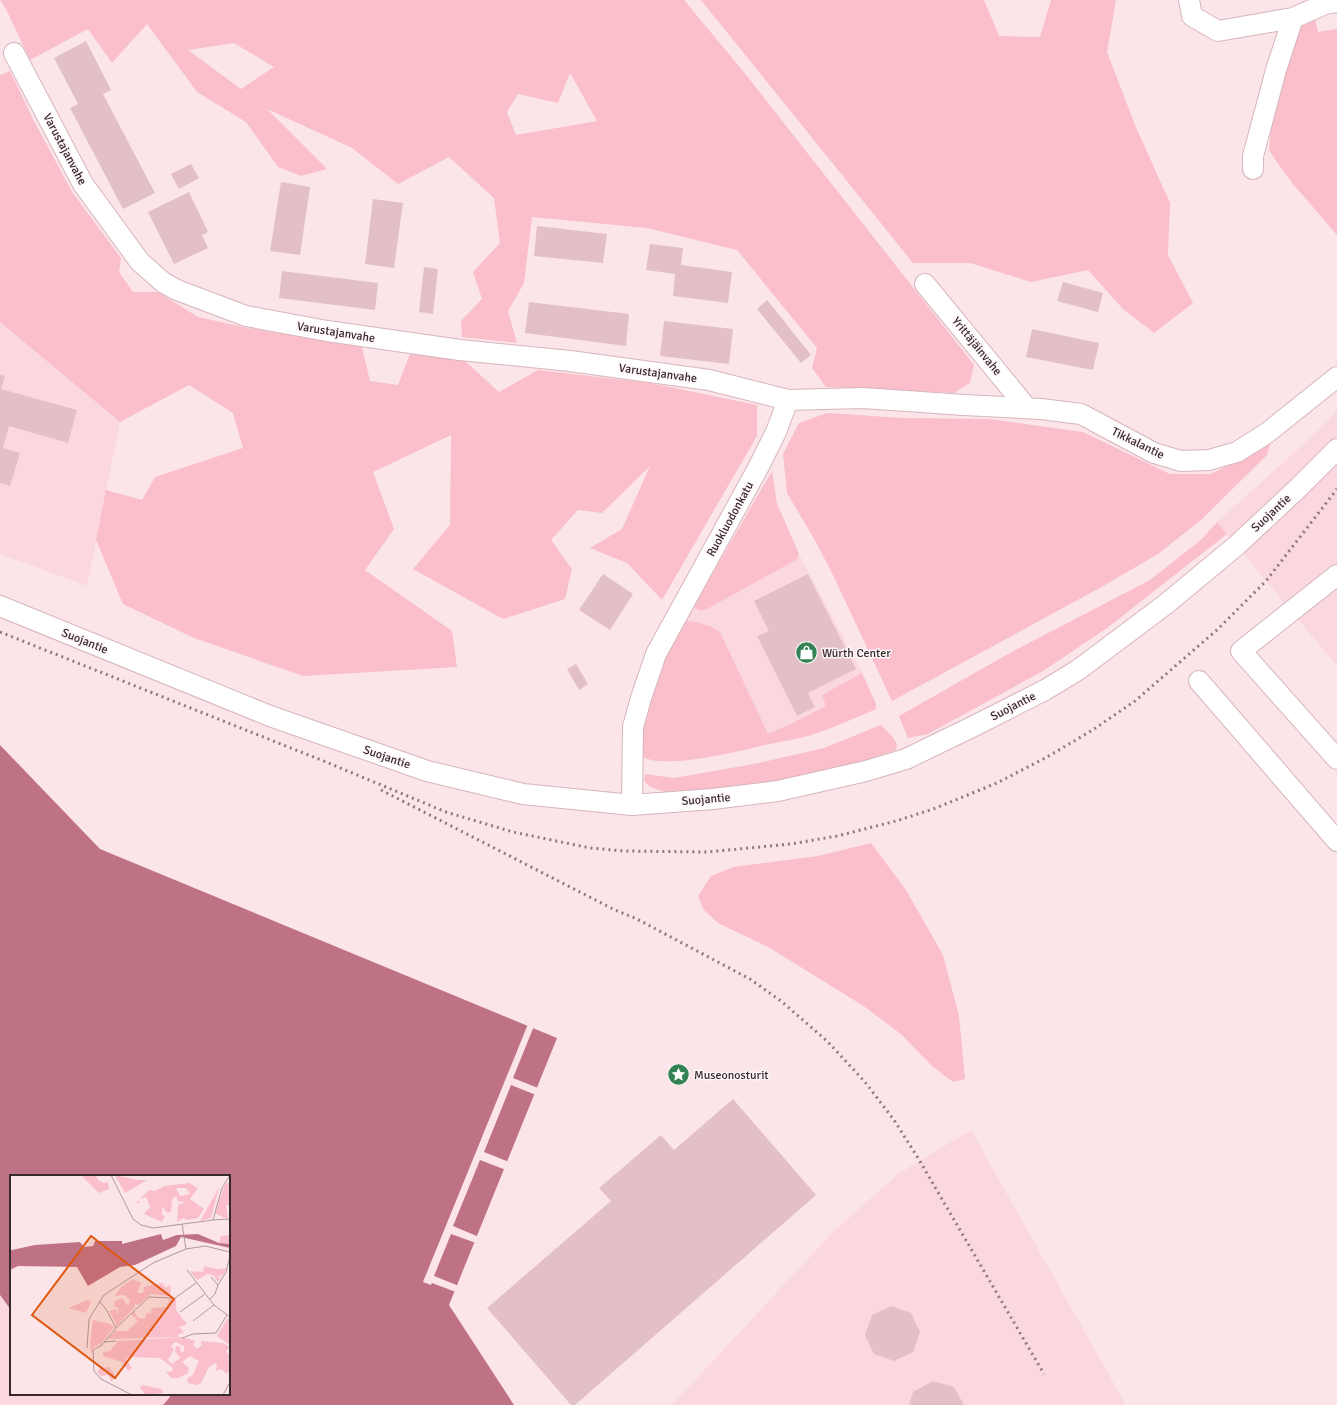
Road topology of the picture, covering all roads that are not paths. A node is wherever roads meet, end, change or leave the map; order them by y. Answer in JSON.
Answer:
{"nodes":[{"id":1,"x":1189,"y":0,"type":"edge"},
{"id":2,"x":1337,"y":2,"type":"edge"},
{"id":3,"x":1293,"y":18,"type":"junction"},
{"id":4,"x":14,"y":52,"type":"dead end"},
{"id":5,"x":1253,"y":169,"type":"dead end"},
{"id":6,"x":925,"y":284,"type":"dead end"},
{"id":7,"x":1337,"y":377,"type":"edge"},
{"id":8,"x":788,"y":400,"type":"junction"},
{"id":9,"x":1027,"y":408,"type":"junction"},
{"id":10,"x":1337,"y":449,"type":"edge"},
{"id":11,"x":1337,"y":576,"type":"edge"},
{"id":12,"x":0,"y":606,"type":"edge"},
{"id":13,"x":1199,"y":681,"type":"dead end"},
{"id":14,"x":1337,"y":759,"type":"edge"},
{"id":15,"x":632,"y":805,"type":"junction"},
{"id":16,"x":1337,"y":841,"type":"edge"}],
"edges":[{"from":1,"to":3,"type":"street"},
{"from":2,"to":3,"type":"street"},
{"from":3,"to":5,"type":"street"},
{"from":4,"to":8,"type":"street","name":"Varustajanvahe"},
{"from":6,"to":9,"type":"street","name":"Yrittäjäinvahe"},
{"from":7,"to":9,"type":"street","name":"Tikkalantie"},
{"from":8,"to":9,"type":"street","name":"Tikkalantie"},
{"from":8,"to":15,"type":"street","name":"Ruokluodonkatu"},
{"from":10,"to":15,"type":"street","name":"Suojantie"},
{"from":11,"to":14,"type":"street"},
{"from":12,"to":15,"type":"street","name":"Suojantie"},
{"from":13,"to":16,"type":"street"}]}
